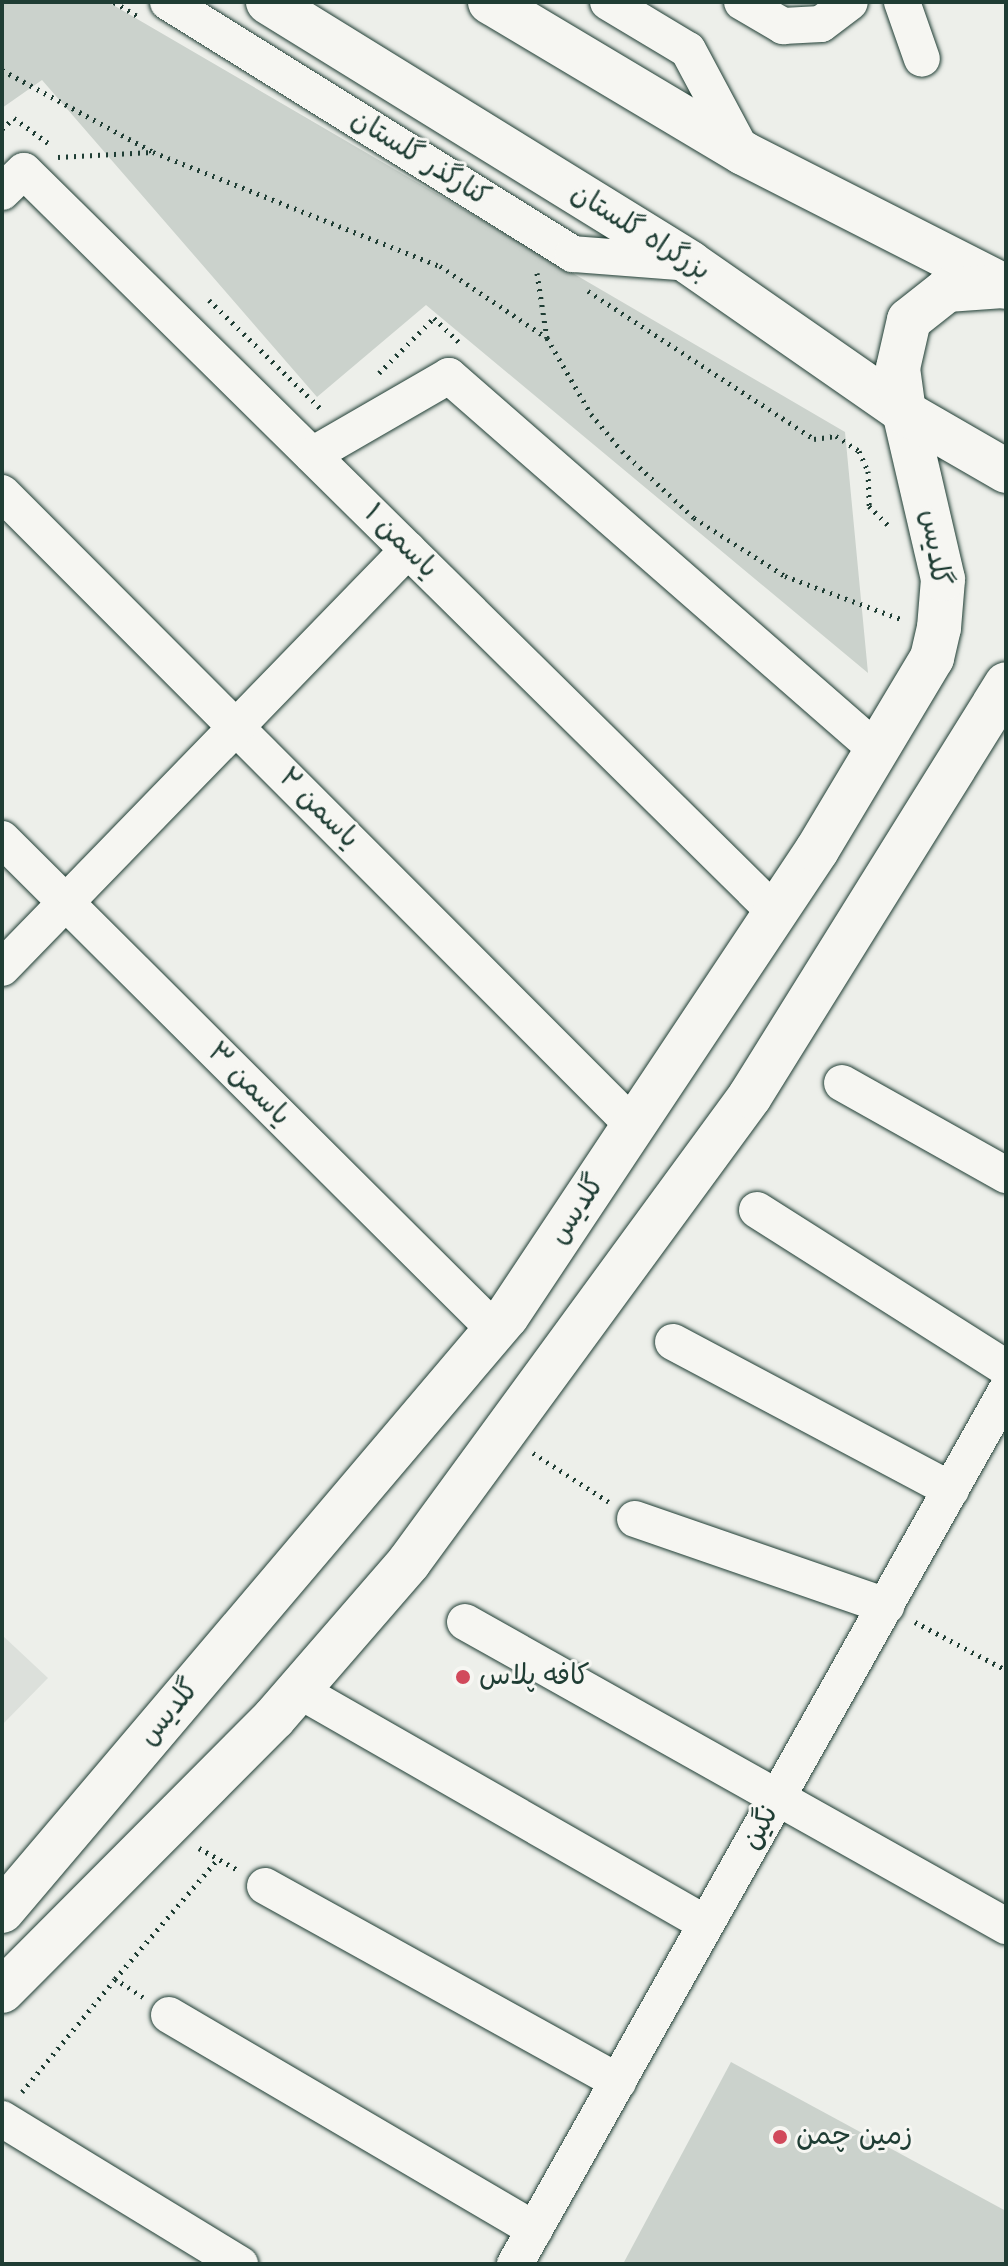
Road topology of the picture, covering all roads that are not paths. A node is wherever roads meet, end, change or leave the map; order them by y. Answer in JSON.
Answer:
{"nodes":[{"id":1,"x":168,"y":2,"type":"edge"},
{"id":2,"x":268,"y":2,"type":"edge"},
{"id":3,"x":490,"y":2,"type":"edge"},
{"id":4,"x":608,"y":2,"type":"edge"},
{"id":5,"x":742,"y":2,"type":"edge"},
{"id":6,"x":850,"y":2,"type":"edge"},
{"id":7,"x":902,"y":2,"type":"edge"},
{"id":8,"x":922,"y":59,"type":"dead end"},
{"id":9,"x":743,"y":153,"type":"junction"},
{"id":10,"x":13,"y":182,"type":"edge"},
{"id":11,"x":690,"y":263,"type":"junction"},
{"id":12,"x":1005,"y":286,"type":"edge"},
{"id":13,"x":904,"y":412,"type":"junction"},
{"id":14,"x":312,"y":455,"type":"junction"},
{"id":15,"x":1006,"y":471,"type":"edge"},
{"id":16,"x":2,"y":493,"type":"edge"},
{"id":17,"x":408,"y":550,"type":"junction"},
{"id":18,"x":1006,"y":684,"type":"edge"},
{"id":19,"x":236,"y":727,"type":"junction"},
{"id":20,"x":877,"y":750,"type":"junction"},
{"id":21,"x":2,"y":839,"type":"edge"},
{"id":22,"x":65,"y":902,"type":"junction"},
{"id":23,"x":776,"y":913,"type":"junction"},
{"id":24,"x":2,"y":968,"type":"edge"},
{"id":25,"x":842,"y":1083,"type":"dead end"},
{"id":26,"x":634,"y":1126,"type":"junction"},
{"id":27,"x":1006,"y":1175,"type":"edge"},
{"id":28,"x":757,"y":1210,"type":"dead end"},
{"id":29,"x":495,"y":1330,"type":"junction"},
{"id":30,"x":673,"y":1342,"type":"dead end"},
{"id":31,"x":1006,"y":1368,"type":"edge"},
{"id":32,"x":1006,"y":1391,"type":"edge"},
{"id":33,"x":951,"y":1490,"type":"junction"},
{"id":34,"x":635,"y":1519,"type":"road end"},
{"id":35,"x":886,"y":1606,"type":"junction"},
{"id":36,"x":465,"y":1622,"type":"dead end"},
{"id":37,"x":298,"y":1690,"type":"junction"},
{"id":38,"x":776,"y":1800,"type":"junction"},
{"id":39,"x":265,"y":1886,"type":"road end"},
{"id":40,"x":2,"y":1911,"type":"edge"},
{"id":41,"x":706,"y":1924,"type":"junction"},
{"id":42,"x":1006,"y":1926,"type":"edge"},
{"id":43,"x":2,"y":1991,"type":"edge"},
{"id":44,"x":169,"y":2015,"type":"road end"},
{"id":45,"x":618,"y":2082,"type":"junction"},
{"id":46,"x":7,"y":2112,"type":"edge"},
{"id":47,"x":535,"y":2230,"type":"junction"},
{"id":48,"x":240,"y":2264,"type":"edge"},
{"id":49,"x":515,"y":2264,"type":"edge"}],
"edges":[{"from":1,"to":11,"type":"street","name":"کنارگذر گلستان"},
{"from":2,"to":11,"type":"main road","name":"بزرگراه گلستان"},
{"from":3,"to":9,"type":"main road"},
{"from":4,"to":9,"type":"street"},
{"from":5,"to":6,"type":"street"},
{"from":7,"to":8,"type":"street"},
{"from":9,"to":12,"type":"main road"},
{"from":10,"to":14,"type":"street","name":"یاسمن ۱"},
{"from":11,"to":13,"type":"main road","name":"بزرگراه گلستان"},
{"from":12,"to":13,"type":"main road","name":"گلدیس"},
{"from":13,"to":15,"type":"main road","name":"بزرگراه گلستان"},
{"from":13,"to":20,"type":"main road","name":"گلدیس"},
{"from":14,"to":17,"type":"street","name":"یاسمن ۱"},
{"from":14,"to":20,"type":"street"},
{"from":16,"to":19,"type":"street","name":"یاسمن ۲"},
{"from":17,"to":19,"type":"street"},
{"from":17,"to":23,"type":"street","name":"یاسمن ۱"},
{"from":18,"to":37,"type":"main road"},
{"from":19,"to":22,"type":"street"},
{"from":19,"to":26,"type":"street","name":"یاسمن ۲"},
{"from":20,"to":23,"type":"main road","name":"گلدیس"},
{"from":21,"to":22,"type":"street","name":"یاسمن ۳"},
{"from":22,"to":24,"type":"street"},
{"from":22,"to":29,"type":"street","name":"یاسمن ۳"},
{"from":23,"to":26,"type":"main road","name":"گلدیس"},
{"from":25,"to":27,"type":"street"},
{"from":26,"to":29,"type":"main road","name":"گلدیس"},
{"from":28,"to":31,"type":"street"},
{"from":29,"to":40,"type":"main road","name":"گلدیس"},
{"from":30,"to":33,"type":"street"},
{"from":32,"to":33,"type":"street","name":"نگین"},
{"from":33,"to":35,"type":"street","name":"نگین"},
{"from":34,"to":35,"type":"street"},
{"from":35,"to":38,"type":"street","name":"نگین"},
{"from":36,"to":38,"type":"street"},
{"from":37,"to":41,"type":"street"},
{"from":37,"to":43,"type":"main road"},
{"from":38,"to":41,"type":"street","name":"نگین"},
{"from":38,"to":42,"type":"street"},
{"from":39,"to":45,"type":"street"},
{"from":41,"to":45,"type":"street","name":"نگین"},
{"from":44,"to":47,"type":"street"},
{"from":45,"to":47,"type":"street","name":"نگین"},
{"from":46,"to":48,"type":"street"},
{"from":47,"to":49,"type":"street","name":"نگین"}]}
